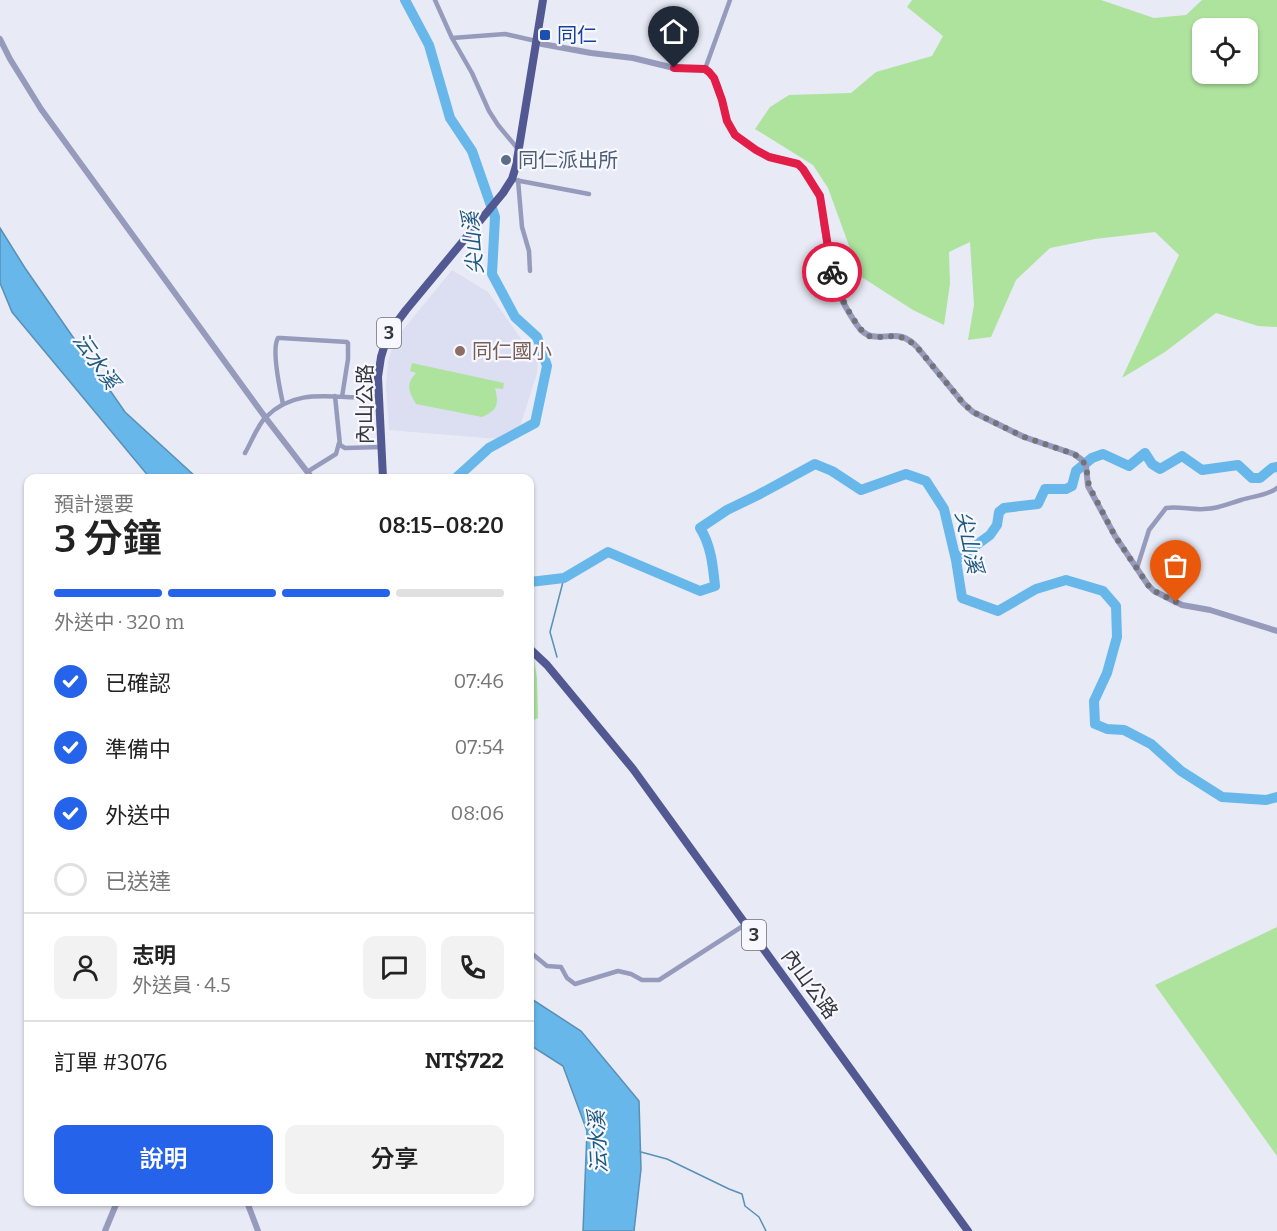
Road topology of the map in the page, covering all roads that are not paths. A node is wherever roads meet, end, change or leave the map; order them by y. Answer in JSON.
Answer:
{"nodes":[{"id":1,"x":435,"y":0,"type":"edge"},
{"id":2,"x":543,"y":0,"type":"edge"},
{"id":3,"x":730,"y":0,"type":"edge"},
{"id":4,"x":452,"y":38,"type":"junction"},
{"id":5,"x":0,"y":39,"type":"edge"},
{"id":6,"x":536,"y":41,"type":"junction"},
{"id":7,"x":705,"y":69,"type":"junction"},
{"id":8,"x":518,"y":149,"type":"junction"},
{"id":9,"x":515,"y":180,"type":"junction"},
{"id":10,"x":589,"y":194,"type":"dead end"},
{"id":11,"x":530,"y":271,"type":"dead end"},
{"id":12,"x":335,"y":396,"type":"junction"},
{"id":13,"x":379,"y":396,"type":"junction"},
{"id":14,"x":342,"y":397,"type":"junction"},
{"id":15,"x":283,"y":404,"type":"junction"},
{"id":16,"x":265,"y":417,"type":"junction"},
{"id":17,"x":339,"y":443,"type":"junction"},
{"id":18,"x":382,"y":447,"type":"junction"},
{"id":19,"x":245,"y":453,"type":"dead end"},
{"id":20,"x":307,"y":472,"type":"joint"},
{"id":21,"x":383,"y":474,"type":"edge"},
{"id":22,"x":1277,"y":488,"type":"edge"},
{"id":23,"x":1137,"y":568,"type":"junction"},
{"id":24,"x":1277,"y":631,"type":"edge"},
{"id":25,"x":534,"y":653,"type":"edge"},
{"id":26,"x":746,"y":924,"type":"junction"},
{"id":27,"x":534,"y":956,"type":"edge"},
{"id":28,"x":115,"y":1206,"type":"edge"},
{"id":29,"x":249,"y":1206,"type":"edge"},
{"id":30,"x":105,"y":1231,"type":"edge"},
{"id":31,"x":258,"y":1231,"type":"edge"},
{"id":32,"x":968,"y":1231,"type":"edge"}],
"edges":[{"from":1,"to":4,"type":"street"},
{"from":2,"to":6,"type":"main road","number":"3"},
{"from":3,"to":7,"type":"street"},
{"from":4,"to":6,"type":"street"},
{"from":4,"to":8,"type":"street"},
{"from":5,"to":16,"type":"street"},
{"from":6,"to":7,"type":"street"},
{"from":6,"to":8,"type":"main road","number":"3"},
{"from":7,"to":23,"type":"street"},
{"from":8,"to":9,"type":"main road","number":"3"},
{"from":9,"to":10,"type":"street"},
{"from":9,"to":11,"type":"street"},
{"from":9,"to":13,"type":"main road","name":"內山公路","number":"3"},
{"from":12,"to":14,"type":"street"},
{"from":12,"to":15,"type":"street"},
{"from":12,"to":17,"type":"street"},
{"from":13,"to":14,"type":"street"},
{"from":13,"to":18,"type":"main road","name":"內山公路","number":"3"},
{"from":14,"to":15,"type":"street"},
{"from":15,"to":16,"type":"street"},
{"from":16,"to":19,"type":"street"},
{"from":16,"to":20,"type":"street"},
{"from":17,"to":18,"type":"street"},
{"from":17,"to":20,"type":"street"},
{"from":18,"to":21,"type":"main road","name":"內山公路","number":"3"},
{"from":22,"to":23,"type":"street"},
{"from":23,"to":24,"type":"street"},
{"from":25,"to":26,"type":"main road","name":"內山公路","number":"3"},
{"from":26,"to":27,"type":"street"},
{"from":26,"to":32,"type":"main road","name":"內山公路","number":"3"},
{"from":28,"to":30,"type":"street"},
{"from":29,"to":31,"type":"street"}]}
